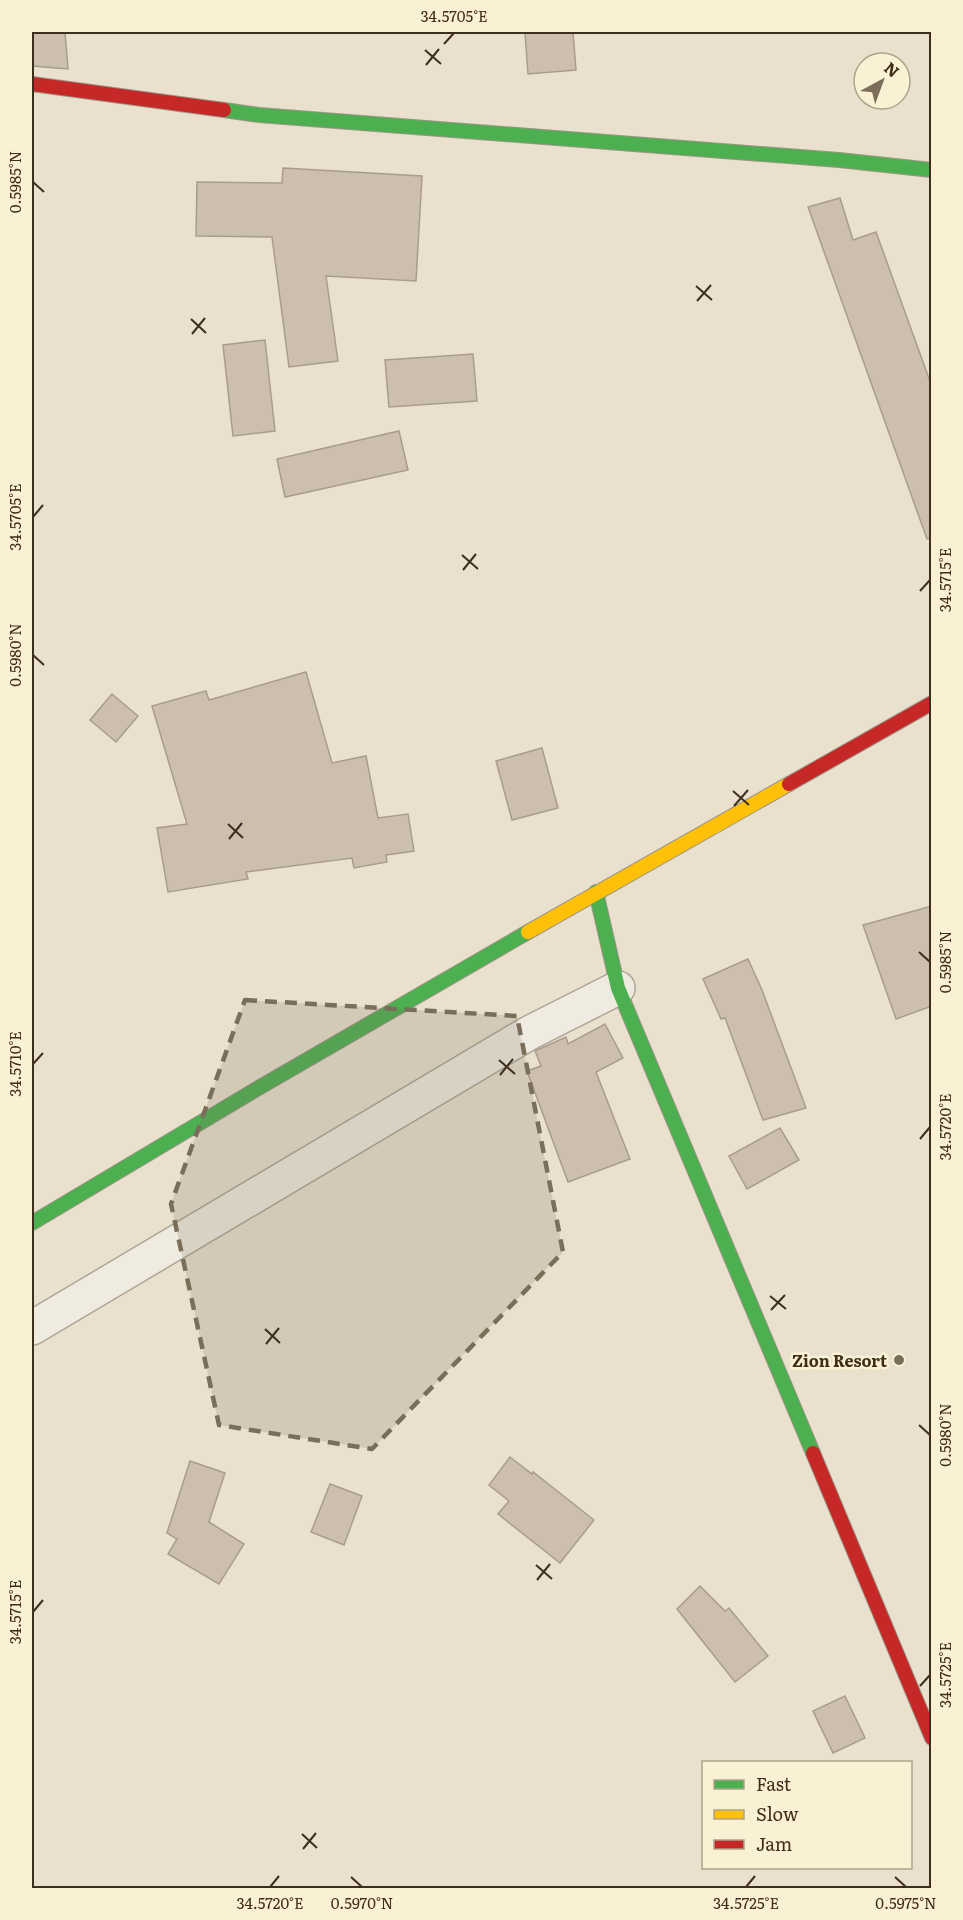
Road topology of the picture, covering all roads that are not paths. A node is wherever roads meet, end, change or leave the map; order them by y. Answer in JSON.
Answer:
{"nodes":[{"id":1,"x":32,"y":84,"type":"edge"},
{"id":2,"x":932,"y":170,"type":"edge"},
{"id":3,"x":932,"y":703,"type":"edge"},
{"id":4,"x":596,"y":892,"type":"junction"},
{"id":5,"x":618,"y":988,"type":"junction"},
{"id":6,"x":32,"y":1223,"type":"edge"},
{"id":7,"x":32,"y":1328,"type":"edge"},
{"id":8,"x":932,"y":1738,"type":"edge"}],
"edges":[{"from":1,"to":2,"type":"street"},
{"from":3,"to":4,"type":"street"},
{"from":4,"to":5,"type":"street"},
{"from":4,"to":6,"type":"street"},
{"from":5,"to":7,"type":"street"},
{"from":5,"to":8,"type":"street"}]}
